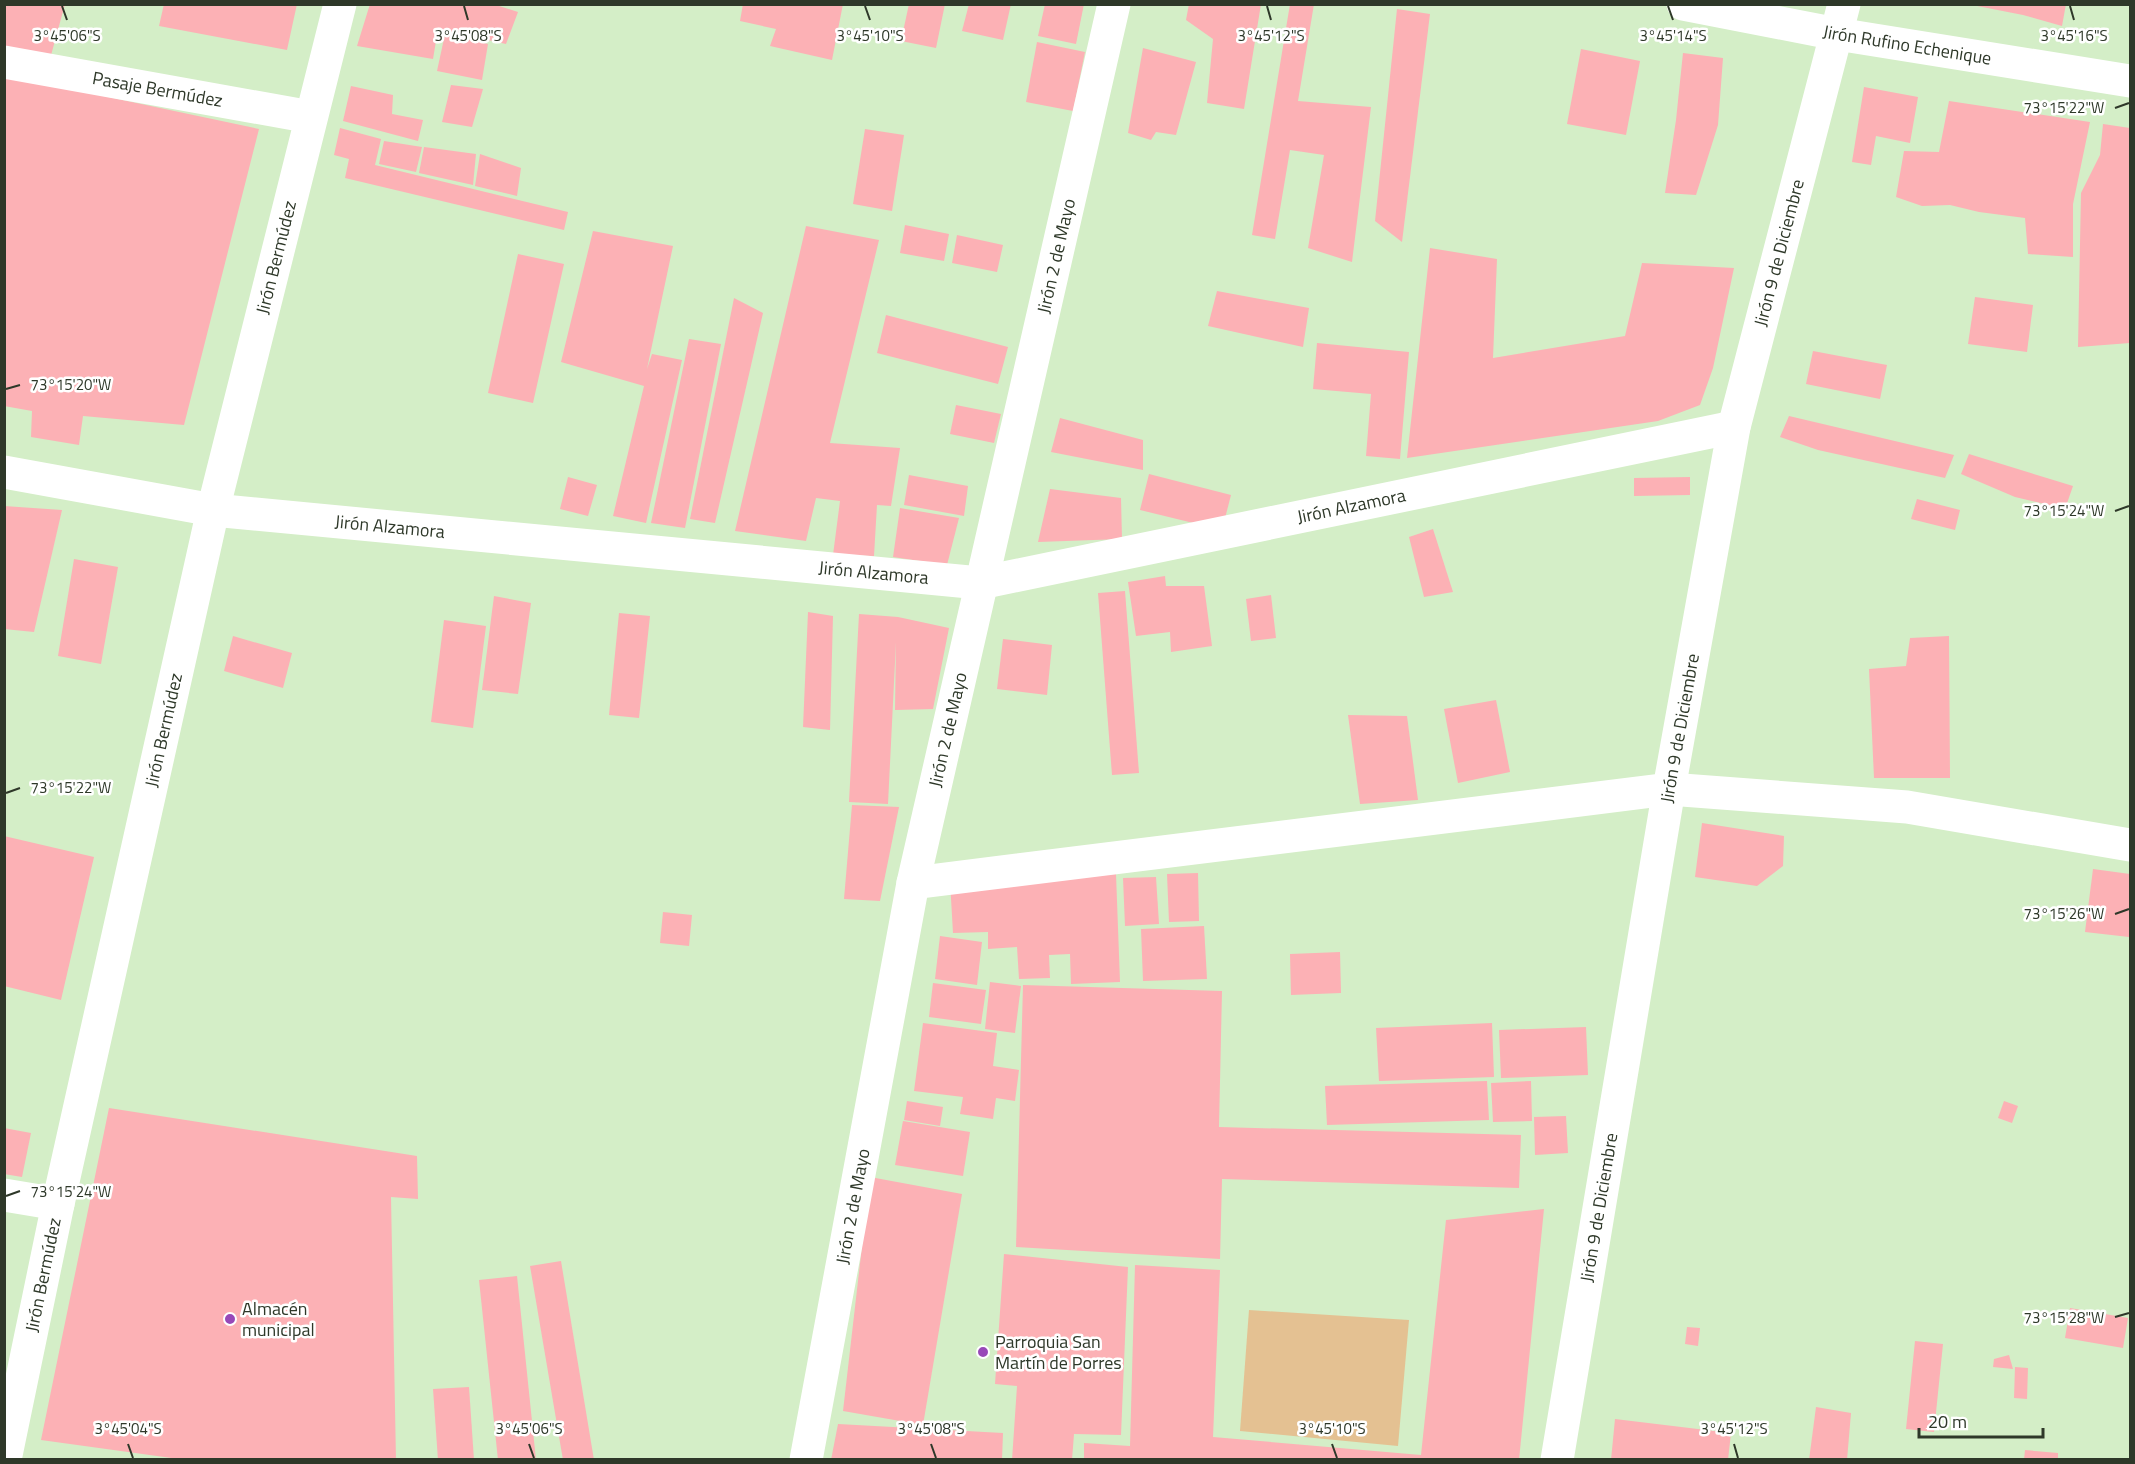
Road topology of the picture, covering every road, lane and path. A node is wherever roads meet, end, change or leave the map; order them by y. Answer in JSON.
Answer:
{"nodes":[{"id":1,"x":340,"y":4,"type":"edge"},
{"id":2,"x":1114,"y":4,"type":"edge"},
{"id":3,"x":1683,"y":4,"type":"edge"},
{"id":4,"x":1841,"y":19,"type":"edge"},
{"id":5,"x":4,"y":62,"type":"edge"},
{"id":6,"x":2130,"y":81,"type":"edge"},
{"id":7,"x":311,"y":117,"type":"junction"},
{"id":8,"x":1734,"y":427,"type":"junction"},
{"id":9,"x":4,"y":472,"type":"edge"},
{"id":10,"x":213,"y":510,"type":"junction"},
{"id":11,"x":980,"y":583,"type":"junction"},
{"id":12,"x":1669,"y":789,"type":"junction"},
{"id":13,"x":2130,"y":845,"type":"edge"},
{"id":14,"x":912,"y":883,"type":"junction"},
{"id":15,"x":4,"y":1195,"type":"edge"},
{"id":16,"x":58,"y":1204,"type":"junction"},
{"id":17,"x":5,"y":1460,"type":"edge"},
{"id":18,"x":806,"y":1460,"type":"edge"},
{"id":19,"x":1557,"y":1460,"type":"edge"}],
"edges":[{"from":1,"to":7,"type":"street","name":"Jirón Bermúdez"},
{"from":2,"to":11,"type":"street","name":"Jirón 2 de Mayo"},
{"from":3,"to":4,"type":"street","name":"Jirón Rufino Echenique"},
{"from":4,"to":6,"type":"street","name":"Jirón Rufino Echenique"},
{"from":4,"to":8,"type":"street","name":"Jirón 9 de Diciembre"},
{"from":5,"to":7,"type":"street","name":"Pasaje Bermúdez"},
{"from":7,"to":10,"type":"street","name":"Jirón Bermúdez"},
{"from":8,"to":11,"type":"street","name":"Jirón Alzamora"},
{"from":8,"to":12,"type":"street","name":"Jirón 9 de Diciembre"},
{"from":9,"to":10,"type":"street","name":"Jirón Alzamora"},
{"from":10,"to":11,"type":"street","name":"Jirón Alzamora"},
{"from":10,"to":16,"type":"street","name":"Jirón Bermúdez"},
{"from":11,"to":14,"type":"street","name":"Jirón 2 de Mayo"},
{"from":12,"to":13,"type":"street"},
{"from":12,"to":14,"type":"street"},
{"from":12,"to":19,"type":"street","name":"Jirón 9 de Diciembre"},
{"from":14,"to":18,"type":"street","name":"Jirón 2 de Mayo"},
{"from":15,"to":16,"type":"street"},
{"from":16,"to":17,"type":"street","name":"Jirón Bermúdez"}]}
